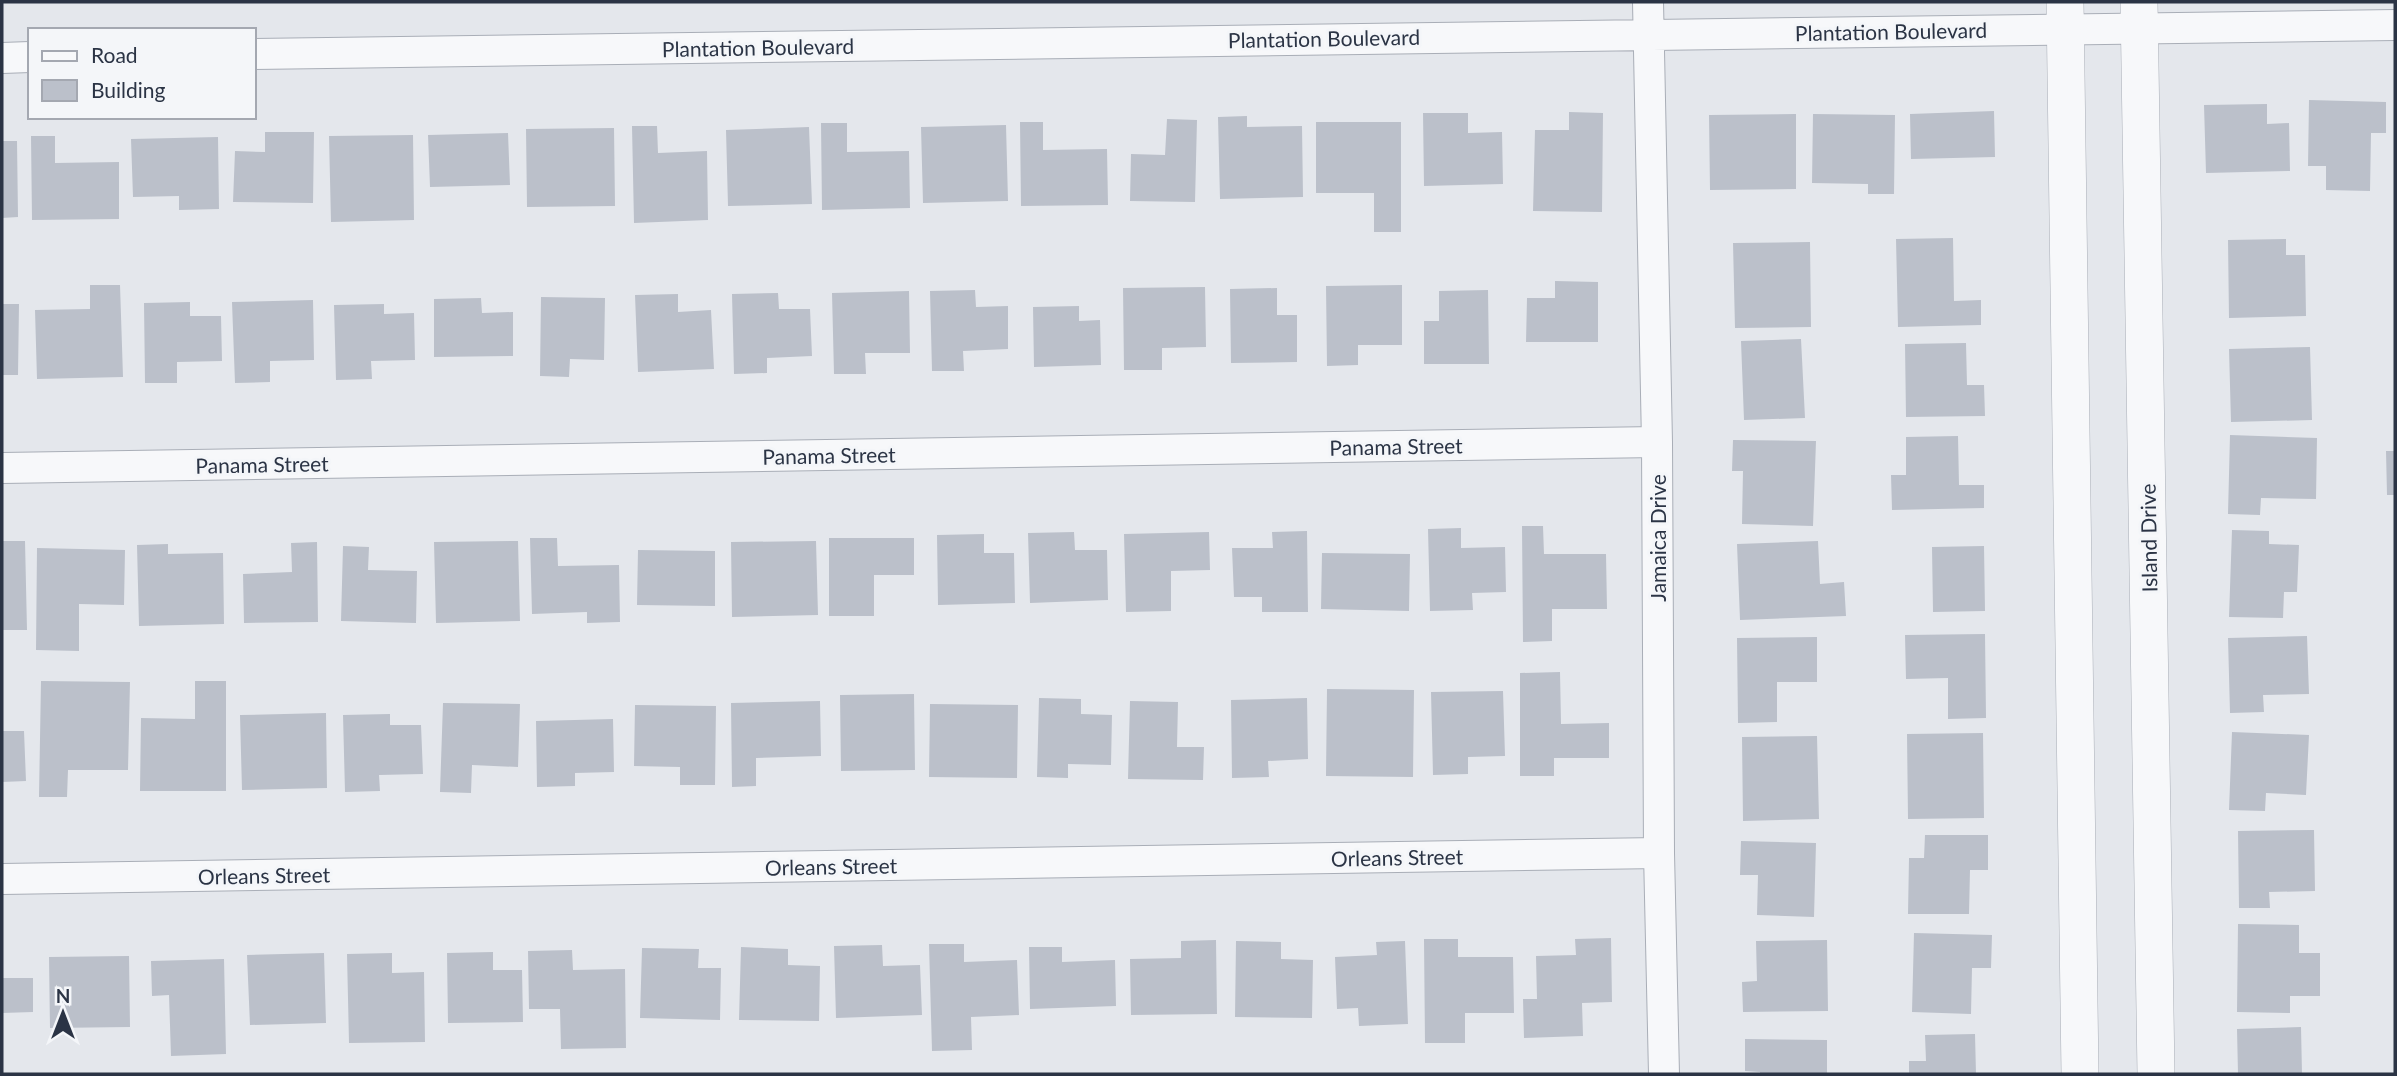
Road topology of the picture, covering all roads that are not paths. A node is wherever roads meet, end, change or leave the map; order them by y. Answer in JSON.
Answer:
{"nodes":[{"id":1,"x":1648,"y":2,"type":"edge"},
{"id":2,"x":2065,"y":15,"type":"edge"},
{"id":3,"x":2140,"y":15,"type":"edge"},
{"id":4,"x":2395,"y":25,"type":"edge"},
{"id":5,"x":1649,"y":34,"type":"junction"},
{"id":6,"x":256,"y":54,"type":"edge"},
{"id":7,"x":28,"y":57,"type":"edge"},
{"id":8,"x":2,"y":58,"type":"edge"},
{"id":9,"x":1657,"y":442,"type":"junction"},
{"id":10,"x":2,"y":468,"type":"edge"},
{"id":11,"x":1659,"y":853,"type":"junction"},
{"id":12,"x":2,"y":879,"type":"edge"},
{"id":13,"x":1664,"y":1074,"type":"edge"},
{"id":14,"x":2080,"y":1074,"type":"edge"},
{"id":15,"x":2156,"y":1074,"type":"edge"}],
"edges":[{"from":1,"to":5,"type":"street","name":"Jamaica Drive"},
{"from":2,"to":3,"type":"street","name":"Plantation Boulevard"},
{"from":2,"to":5,"type":"street","name":"Plantation Boulevard"},
{"from":2,"to":14,"type":"street"},
{"from":3,"to":4,"type":"street","name":"Plantation Boulevard"},
{"from":3,"to":15,"type":"street","name":"Island Drive"},
{"from":5,"to":6,"type":"street","name":"Plantation Boulevard"},
{"from":5,"to":9,"type":"street","name":"Jamaica Drive"},
{"from":7,"to":8,"type":"street"},
{"from":9,"to":10,"type":"street","name":"Panama Street"},
{"from":9,"to":11,"type":"street","name":"Jamaica Drive"},
{"from":11,"to":12,"type":"street","name":"Orleans Street"},
{"from":11,"to":13,"type":"street","name":"Jamaica Drive"}]}
